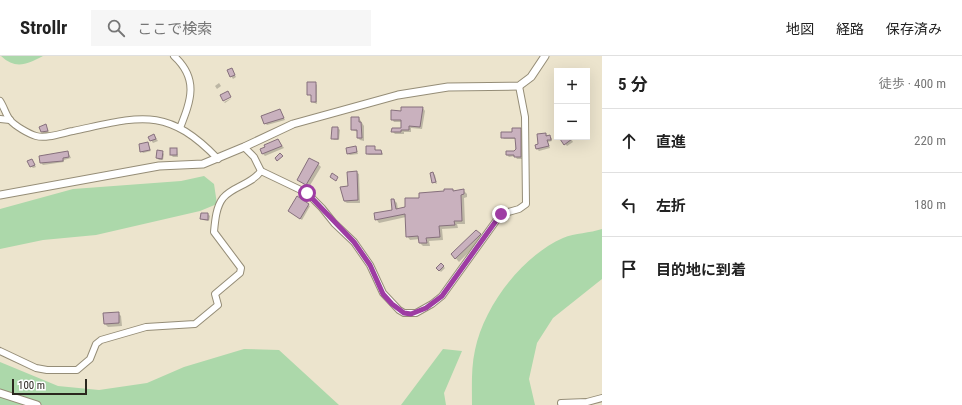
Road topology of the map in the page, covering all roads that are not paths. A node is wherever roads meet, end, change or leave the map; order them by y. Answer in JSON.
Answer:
{"nodes":[{"id":1,"x":174,"y":56,"type":"edge"},
{"id":2,"x":545,"y":56,"type":"edge"},
{"id":3,"x":519,"y":86,"type":"junction"},
{"id":4,"x":0,"y":101,"type":"edge"},
{"id":5,"x":0,"y":119,"type":"edge"},
{"id":6,"x":10,"y":120,"type":"junction"},
{"id":7,"x":180,"y":128,"type":"junction"},
{"id":8,"x":244,"y":147,"type":"junction"},
{"id":9,"x":218,"y":159,"type":"junction"},
{"id":10,"x":261,"y":171,"type":"junction"},
{"id":11,"x":0,"y":195,"type":"edge"},
{"id":12,"x":0,"y":351,"type":"edge"},
{"id":13,"x":0,"y":393,"type":"edge"},
{"id":14,"x":602,"y":398,"type":"edge"},
{"id":15,"x":561,"y":403,"type":"dead end"},
{"id":16,"x":37,"y":405,"type":"edge"}],
"edges":[{"from":1,"to":7,"type":"street"},
{"from":2,"to":3,"type":"street"},
{"from":3,"to":8,"type":"street"},
{"from":3,"to":10,"type":"street"},
{"from":4,"to":6,"type":"street"},
{"from":5,"to":6,"type":"street"},
{"from":6,"to":7,"type":"street"},
{"from":7,"to":9,"type":"street"},
{"from":8,"to":9,"type":"street"},
{"from":8,"to":10,"type":"street"},
{"from":9,"to":11,"type":"street"},
{"from":10,"to":12,"type":"street"},
{"from":13,"to":16,"type":"street"},
{"from":14,"to":15,"type":"street"}]}
